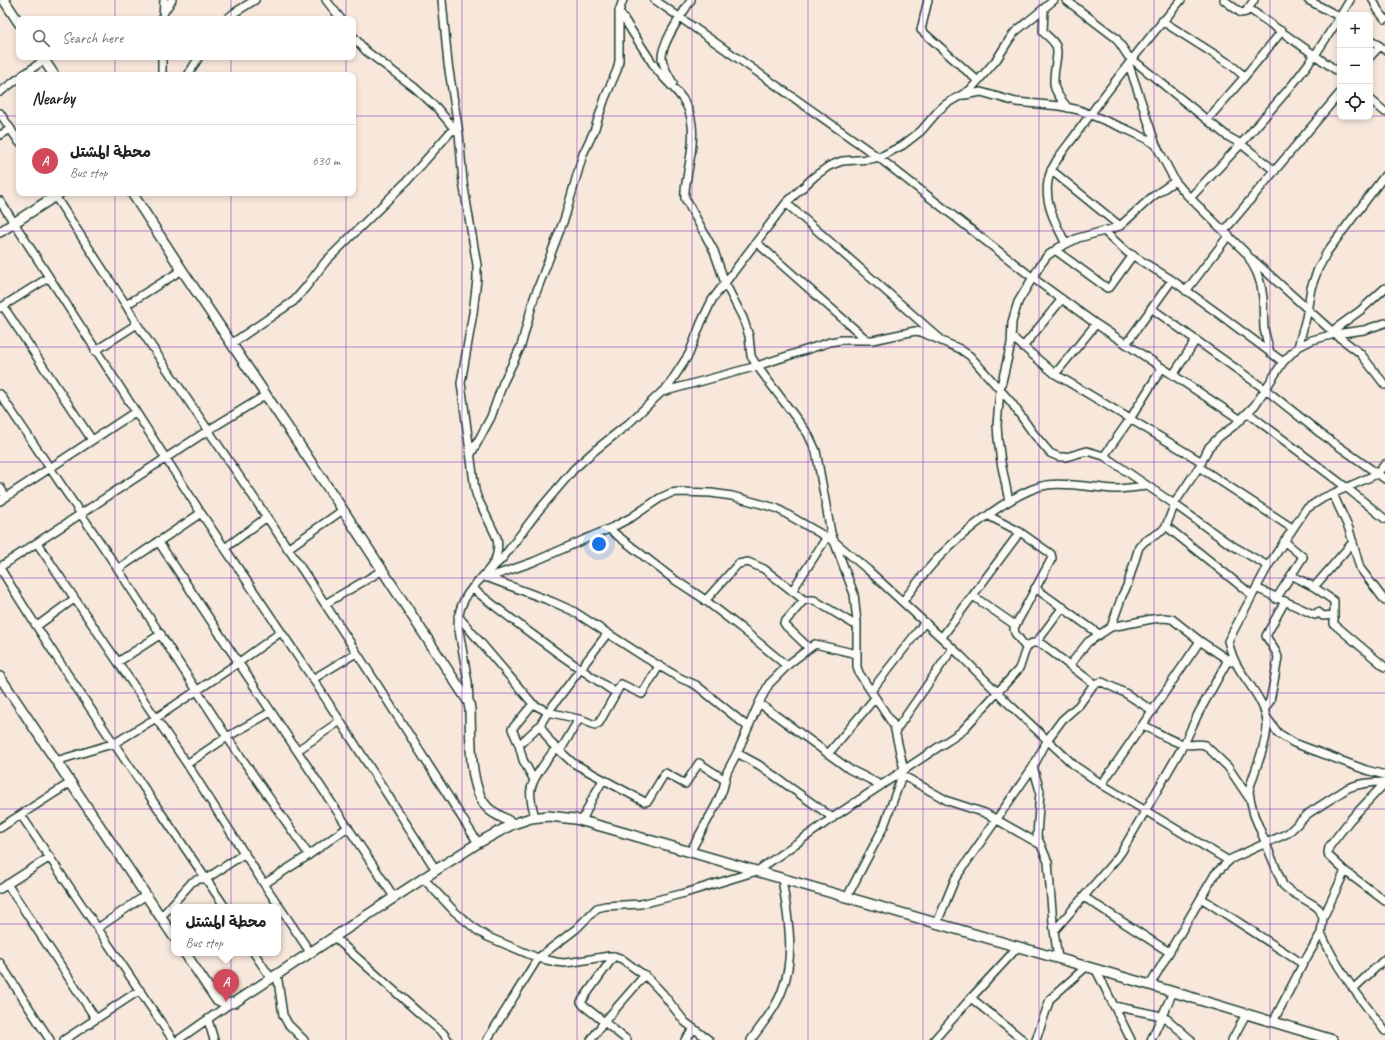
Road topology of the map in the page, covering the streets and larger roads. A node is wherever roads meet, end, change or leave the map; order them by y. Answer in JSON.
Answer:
{"nodes":[{"id":1,"x":4,"y":0,"type":"edge"},
{"id":2,"x":164,"y":0,"type":"edge"},
{"id":3,"x":172,"y":0,"type":"edge"},
{"id":4,"x":255,"y":0,"type":"edge"},
{"id":5,"x":326,"y":0,"type":"edge"},
{"id":6,"x":442,"y":0,"type":"edge"},
{"id":7,"x":623,"y":0,"type":"edge"},
{"id":8,"x":655,"y":0,"type":"edge"},
{"id":9,"x":691,"y":0,"type":"edge"},
{"id":10,"x":928,"y":0,"type":"edge"},
{"id":11,"x":1054,"y":0,"type":"edge"},
{"id":12,"x":1066,"y":0,"type":"edge"},
{"id":13,"x":1181,"y":0,"type":"edge"},
{"id":14,"x":1224,"y":0,"type":"edge"},
{"id":15,"x":1254,"y":0,"type":"edge"},
{"id":16,"x":1308,"y":0,"type":"edge"},
{"id":17,"x":1350,"y":0,"type":"edge"},
{"id":18,"x":1373,"y":0,"type":"edge"},
{"id":19,"x":1248,"y":8,"type":"junction"},
{"id":20,"x":1044,"y":9,"type":"junction"},
{"id":21,"x":619,"y":11,"type":"junction"},
{"id":22,"x":1342,"y":12,"type":"edge"},
{"id":23,"x":1337,"y":14,"type":"edge"},
{"id":24,"x":163,"y":16,"type":"edge"},
{"id":25,"x":230,"y":16,"type":"edge"},
{"id":26,"x":339,"y":16,"type":"edge"},
{"id":27,"x":680,"y":17,"type":"junction"},
{"id":28,"x":16,"y":18,"type":"edge"},
{"id":29,"x":1385,"y":19,"type":"edge"},
{"id":30,"x":1162,"y":21,"type":"junction"},
{"id":31,"x":1337,"y":21,"type":"edge"},
{"id":32,"x":1282,"y":31,"type":"junction"},
{"id":33,"x":356,"y":39,"type":"edge"},
{"id":34,"x":1373,"y":40,"type":"edge"},
{"id":35,"x":1382,"y":48,"type":"edge"},
{"id":36,"x":1315,"y":55,"type":"junction"},
{"id":37,"x":1373,"y":55,"type":"edge"},
{"id":38,"x":42,"y":60,"type":"edge"},
{"id":39,"x":44,"y":60,"type":"edge"},
{"id":40,"x":162,"y":60,"type":"edge"},
{"id":41,"x":197,"y":60,"type":"edge"},
{"id":42,"x":1131,"y":62,"type":"junction"},
{"id":43,"x":1337,"y":71,"type":"edge"},
{"id":44,"x":27,"y":72,"type":"edge"},
{"id":45,"x":52,"y":72,"type":"edge"},
{"id":46,"x":162,"y":72,"type":"edge"},
{"id":47,"x":190,"y":72,"type":"edge"},
{"id":48,"x":1244,"y":76,"type":"junction"},
{"id":49,"x":16,"y":80,"type":"edge"},
{"id":50,"x":978,"y":82,"type":"junction"},
{"id":51,"x":675,"y":89,"type":"junction"},
{"id":52,"x":0,"y":92,"type":"edge"},
{"id":53,"x":961,"y":96,"type":"junction"},
{"id":54,"x":1337,"y":97,"type":"edge"},
{"id":55,"x":1373,"y":102,"type":"edge"},
{"id":56,"x":1068,"y":108,"type":"junction"},
{"id":57,"x":1385,"y":112,"type":"edge"},
{"id":58,"x":0,"y":113,"type":"edge"},
{"id":59,"x":1091,"y":114,"type":"junction"},
{"id":60,"x":1207,"y":120,"type":"junction"},
{"id":61,"x":10,"y":129,"type":"junction"},
{"id":62,"x":456,"y":131,"type":"junction"},
{"id":63,"x":0,"y":135,"type":"edge"},
{"id":64,"x":16,"y":138,"type":"edge"},
{"id":65,"x":1241,"y":144,"type":"junction"},
{"id":66,"x":1156,"y":145,"type":"junction"},
{"id":67,"x":878,"y":157,"type":"junction"},
{"id":68,"x":1051,"y":170,"type":"junction"},
{"id":69,"x":1275,"y":171,"type":"junction"},
{"id":70,"x":1385,"y":175,"type":"edge"},
{"id":71,"x":1175,"y":181,"type":"junction"},
{"id":72,"x":53,"y":196,"type":"edge"},
{"id":73,"x":57,"y":196,"type":"edge"},
{"id":74,"x":134,"y":196,"type":"edge"},
{"id":75,"x":1190,"y":198,"type":"junction"},
{"id":76,"x":0,"y":201,"type":"edge"},
{"id":77,"x":786,"y":204,"type":"junction"},
{"id":78,"x":14,"y":223,"type":"junction"},
{"id":79,"x":1120,"y":226,"type":"junction"},
{"id":80,"x":0,"y":232,"type":"edge"},
{"id":81,"x":1104,"y":232,"type":"junction"},
{"id":82,"x":1227,"y":233,"type":"junction"},
{"id":83,"x":756,"y":242,"type":"junction"},
{"id":84,"x":1066,"y":244,"type":"junction"},
{"id":85,"x":1055,"y":250,"type":"junction"},
{"id":86,"x":1247,"y":254,"type":"junction"},
{"id":87,"x":1132,"y":255,"type":"junction"},
{"id":88,"x":182,"y":270,"type":"junction"},
{"id":89,"x":48,"y":278,"type":"junction"},
{"id":90,"x":1033,"y":278,"type":"junction"},
{"id":91,"x":1172,"y":280,"type":"junction"},
{"id":92,"x":725,"y":283,"type":"junction"},
{"id":93,"x":1385,"y":288,"type":"edge"},
{"id":94,"x":1186,"y":291,"type":"junction"},
{"id":95,"x":1062,"y":299,"type":"junction"},
{"id":96,"x":126,"y":305,"type":"junction"},
{"id":97,"x":1,"y":307,"type":"edge"},
{"id":98,"x":1151,"y":308,"type":"junction"},
{"id":99,"x":1308,"y":309,"type":"junction"},
{"id":100,"x":1385,"y":323,"type":"edge"},
{"id":101,"x":137,"y":324,"type":"junction"},
{"id":102,"x":1096,"y":324,"type":"junction"},
{"id":103,"x":1334,"y":332,"type":"junction"},
{"id":104,"x":1012,"y":337,"type":"junction"},
{"id":105,"x":867,"y":340,"type":"junction"},
{"id":106,"x":941,"y":340,"type":"junction"},
{"id":107,"x":1196,"y":340,"type":"junction"},
{"id":108,"x":231,"y":344,"type":"junction"},
{"id":109,"x":1126,"y":344,"type":"junction"},
{"id":110,"x":1023,"y":347,"type":"junction"},
{"id":111,"x":1298,"y":347,"type":"junction"},
{"id":112,"x":95,"y":351,"type":"junction"},
{"id":113,"x":1270,"y":352,"type":"junction"},
{"id":114,"x":1283,"y":362,"type":"junction"},
{"id":115,"x":757,"y":366,"type":"junction"},
{"id":116,"x":1162,"y":368,"type":"junction"},
{"id":117,"x":1055,"y":374,"type":"junction"},
{"id":118,"x":1173,"y":375,"type":"junction"},
{"id":119,"x":1385,"y":385,"type":"edge"},
{"id":120,"x":1000,"y":390,"type":"junction"},
{"id":121,"x":1266,"y":390,"type":"junction"},
{"id":122,"x":662,"y":392,"type":"junction"},
{"id":123,"x":0,"y":394,"type":"edge"},
{"id":124,"x":266,"y":395,"type":"junction"},
{"id":125,"x":135,"y":412,"type":"junction"},
{"id":126,"x":1248,"y":413,"type":"junction"},
{"id":127,"x":1130,"y":419,"type":"junction"},
{"id":128,"x":1241,"y":420,"type":"junction"},
{"id":129,"x":207,"y":430,"type":"junction"},
{"id":130,"x":92,"y":440,"type":"junction"},
{"id":131,"x":471,"y":454,"type":"junction"},
{"id":132,"x":1104,"y":456,"type":"junction"},
{"id":133,"x":166,"y":457,"type":"junction"},
{"id":134,"x":1385,"y":464,"type":"edge"},
{"id":135,"x":1200,"y":465,"type":"junction"},
{"id":136,"x":50,"y":468,"type":"junction"},
{"id":137,"x":1377,"y":474,"type":"junction"},
{"id":138,"x":1385,"y":479,"type":"edge"},
{"id":139,"x":1147,"y":486,"type":"junction"},
{"id":140,"x":0,"y":487,"type":"edge"},
{"id":141,"x":1347,"y":488,"type":"junction"},
{"id":142,"x":1333,"y":494,"type":"junction"},
{"id":143,"x":3,"y":499,"type":"edge"},
{"id":144,"x":1009,"y":502,"type":"junction"},
{"id":145,"x":1174,"y":504,"type":"junction"},
{"id":146,"x":343,"y":510,"type":"junction"},
{"id":147,"x":201,"y":513,"type":"junction"},
{"id":148,"x":80,"y":514,"type":"junction"},
{"id":149,"x":988,"y":516,"type":"junction"},
{"id":150,"x":267,"y":517,"type":"junction"},
{"id":151,"x":1385,"y":519,"type":"edge"},
{"id":152,"x":1166,"y":526,"type":"junction"},
{"id":153,"x":609,"y":528,"type":"junction"},
{"id":154,"x":1292,"y":528,"type":"junction"},
{"id":155,"x":1020,"y":532,"type":"junction"},
{"id":156,"x":827,"y":537,"type":"junction"},
{"id":157,"x":158,"y":541,"type":"junction"},
{"id":158,"x":1284,"y":541,"type":"junction"},
{"id":159,"x":835,"y":542,"type":"junction"},
{"id":160,"x":1353,"y":542,"type":"junction"},
{"id":161,"x":37,"y":543,"type":"junction"},
{"id":162,"x":225,"y":548,"type":"junction"},
{"id":163,"x":287,"y":549,"type":"junction"},
{"id":164,"x":1268,"y":566,"type":"junction"},
{"id":165,"x":0,"y":567,"type":"edge"},
{"id":166,"x":118,"y":569,"type":"junction"},
{"id":167,"x":383,"y":570,"type":"junction"},
{"id":168,"x":490,"y":570,"type":"junction"},
{"id":169,"x":1291,"y":575,"type":"junction"},
{"id":170,"x":485,"y":577,"type":"junction"},
{"id":171,"x":1314,"y":587,"type":"junction"},
{"id":172,"x":472,"y":588,"type":"junction"},
{"id":173,"x":1035,"y":588,"type":"junction"},
{"id":174,"x":792,"y":591,"type":"junction"},
{"id":175,"x":1254,"y":592,"type":"junction"},
{"id":176,"x":973,"y":596,"type":"junction"},
{"id":177,"x":74,"y":599,"type":"junction"},
{"id":178,"x":1276,"y":599,"type":"junction"},
{"id":179,"x":804,"y":600,"type":"junction"},
{"id":180,"x":706,"y":601,"type":"junction"},
{"id":181,"x":903,"y":601,"type":"junction"},
{"id":182,"x":1385,"y":601,"type":"edge"},
{"id":183,"x":1284,"y":603,"type":"junction"},
{"id":184,"x":325,"y":604,"type":"junction"},
{"id":185,"x":1063,"y":607,"type":"junction"},
{"id":186,"x":1334,"y":614,"type":"junction"},
{"id":187,"x":458,"y":616,"type":"junction"},
{"id":188,"x":925,"y":622,"type":"junction"},
{"id":189,"x":1015,"y":625,"type":"junction"},
{"id":190,"x":37,"y":626,"type":"junction"},
{"id":191,"x":857,"y":626,"type":"junction"},
{"id":192,"x":1111,"y":627,"type":"junction"},
{"id":193,"x":282,"y":632,"type":"junction"},
{"id":194,"x":161,"y":634,"type":"junction"},
{"id":195,"x":607,"y":634,"type":"junction"},
{"id":196,"x":1099,"y":634,"type":"junction"},
{"id":197,"x":942,"y":637,"type":"junction"},
{"id":198,"x":1200,"y":641,"type":"junction"},
{"id":199,"x":1036,"y":643,"type":"junction"},
{"id":200,"x":809,"y":648,"type":"junction"},
{"id":201,"x":953,"y":648,"type":"junction"},
{"id":202,"x":1026,"y":648,"type":"junction"},
{"id":203,"x":356,"y":653,"type":"junction"},
{"id":204,"x":857,"y":654,"type":"junction"},
{"id":205,"x":1228,"y":660,"type":"junction"},
{"id":206,"x":118,"y":662,"type":"junction"},
{"id":207,"x":238,"y":663,"type":"junction"},
{"id":208,"x":1070,"y":665,"type":"junction"},
{"id":209,"x":1237,"y":665,"type":"junction"},
{"id":210,"x":659,"y":666,"type":"junction"},
{"id":211,"x":787,"y":666,"type":"junction"},
{"id":212,"x":1385,"y":667,"type":"edge"},
{"id":213,"x":580,"y":669,"type":"junction"},
{"id":214,"x":0,"y":677,"type":"edge"},
{"id":215,"x":312,"y":679,"type":"junction"},
{"id":216,"x":1094,"y":684,"type":"junction"},
{"id":217,"x":197,"y":690,"type":"junction"},
{"id":218,"x":871,"y":691,"type":"junction"},
{"id":219,"x":998,"y":692,"type":"junction"},
{"id":220,"x":616,"y":693,"type":"junction"},
{"id":221,"x":875,"y":698,"type":"junction"},
{"id":222,"x":469,"y":703,"type":"junction"},
{"id":223,"x":759,"y":703,"type":"junction"},
{"id":224,"x":533,"y":704,"type":"junction"},
{"id":225,"x":1153,"y":711,"type":"junction"},
{"id":226,"x":271,"y":712,"type":"junction"},
{"id":227,"x":548,"y":712,"type":"junction"},
{"id":228,"x":1265,"y":714,"type":"junction"},
{"id":229,"x":156,"y":718,"type":"junction"},
{"id":230,"x":579,"y":719,"type":"junction"},
{"id":231,"x":340,"y":721,"type":"junction"},
{"id":232,"x":540,"y":725,"type":"junction"},
{"id":233,"x":1143,"y":725,"type":"junction"},
{"id":234,"x":748,"y":727,"type":"junction"},
{"id":235,"x":896,"y":730,"type":"junction"},
{"id":236,"x":228,"y":737,"type":"junction"},
{"id":237,"x":1048,"y":739,"type":"junction"},
{"id":238,"x":115,"y":743,"type":"junction"},
{"id":239,"x":1184,"y":744,"type":"junction"},
{"id":240,"x":519,"y":745,"type":"junction"},
{"id":241,"x":298,"y":750,"type":"junction"},
{"id":242,"x":558,"y":750,"type":"junction"},
{"id":243,"x":737,"y":753,"type":"junction"},
{"id":244,"x":828,"y":754,"type":"junction"},
{"id":245,"x":56,"y":761,"type":"junction"},
{"id":246,"x":187,"y":764,"type":"junction"},
{"id":247,"x":1033,"y":767,"type":"junction"},
{"id":248,"x":903,"y":772,"type":"junction"},
{"id":249,"x":1385,"y":775,"type":"edge"},
{"id":250,"x":534,"y":780,"type":"junction"},
{"id":251,"x":603,"y":780,"type":"junction"},
{"id":252,"x":725,"y":780,"type":"junction"},
{"id":253,"x":1385,"y":782,"type":"edge"},
{"id":254,"x":70,"y":783,"type":"junction"},
{"id":255,"x":1102,"y":784,"type":"junction"},
{"id":256,"x":881,"y":785,"type":"junction"},
{"id":257,"x":1250,"y":798,"type":"junction"},
{"id":258,"x":1145,"y":810,"type":"junction"},
{"id":259,"x":21,"y":815,"type":"junction"},
{"id":260,"x":535,"y":817,"type":"junction"},
{"id":261,"x":832,"y":818,"type":"junction"},
{"id":262,"x":996,"y":819,"type":"junction"},
{"id":263,"x":582,"y":821,"type":"junction"},
{"id":264,"x":513,"y":824,"type":"junction"},
{"id":265,"x":348,"y":827,"type":"junction"},
{"id":266,"x":0,"y":828,"type":"edge"},
{"id":267,"x":1266,"y":843,"type":"junction"},
{"id":268,"x":478,"y":844,"type":"junction"},
{"id":269,"x":1040,"y":845,"type":"junction"},
{"id":270,"x":690,"y":852,"type":"junction"},
{"id":271,"x":245,"y":854,"type":"junction"},
{"id":272,"x":309,"y":855,"type":"junction"},
{"id":273,"x":50,"y":857,"type":"junction"},
{"id":274,"x":1229,"y":861,"type":"junction"},
{"id":275,"x":436,"y":870,"type":"junction"},
{"id":276,"x":757,"y":871,"type":"junction"},
{"id":277,"x":1345,"y":871,"type":"junction"},
{"id":278,"x":423,"y":878,"type":"junction"},
{"id":279,"x":782,"y":878,"type":"junction"},
{"id":280,"x":206,"y":879,"type":"junction"},
{"id":281,"x":7,"y":884,"type":"junction"},
{"id":282,"x":264,"y":884,"type":"junction"},
{"id":283,"x":0,"y":889,"type":"edge"},
{"id":284,"x":146,"y":895,"type":"junction"},
{"id":285,"x":394,"y":897,"type":"junction"},
{"id":286,"x":847,"y":897,"type":"junction"},
{"id":287,"x":1084,"y":897,"type":"junction"},
{"id":288,"x":1201,"y":898,"type":"junction"},
{"id":289,"x":1385,"y":901,"type":"edge"},
{"id":290,"x":173,"y":904,"type":"edge"},
{"id":291,"x":223,"y":904,"type":"edge"},
{"id":292,"x":278,"y":904,"type":"edge"},
{"id":293,"x":171,"y":906,"type":"edge"},
{"id":294,"x":281,"y":909,"type":"edge"},
{"id":295,"x":161,"y":917,"type":"junction"},
{"id":296,"x":1323,"y":918,"type":"junction"},
{"id":297,"x":937,"y":923,"type":"junction"},
{"id":298,"x":98,"y":928,"type":"junction"},
{"id":299,"x":171,"y":932,"type":"edge"},
{"id":300,"x":1054,"y":932,"type":"junction"},
{"id":301,"x":1321,"y":933,"type":"junction"},
{"id":302,"x":334,"y":937,"type":"junction"},
{"id":303,"x":1018,"y":947,"type":"junction"},
{"id":304,"x":310,"y":952,"type":"junction"},
{"id":305,"x":1169,"y":952,"type":"junction"},
{"id":306,"x":187,"y":956,"type":"edge"},
{"id":307,"x":257,"y":956,"type":"edge"},
{"id":308,"x":614,"y":956,"type":"junction"},
{"id":309,"x":538,"y":958,"type":"junction"},
{"id":310,"x":1058,"y":959,"type":"junction"},
{"id":311,"x":1385,"y":959,"type":"edge"},
{"id":312,"x":0,"y":963,"type":"edge"},
{"id":313,"x":1303,"y":964,"type":"junction"},
{"id":314,"x":1086,"y":967,"type":"junction"},
{"id":315,"x":1096,"y":970,"type":"junction"},
{"id":316,"x":645,"y":975,"type":"junction"},
{"id":317,"x":274,"y":976,"type":"junction"},
{"id":318,"x":1150,"y":985,"type":"junction"},
{"id":319,"x":1353,"y":989,"type":"junction"},
{"id":320,"x":140,"y":990,"type":"junction"},
{"id":321,"x":1173,"y":992,"type":"junction"},
{"id":322,"x":971,"y":998,"type":"junction"},
{"id":323,"x":219,"y":1001,"type":"junction"},
{"id":324,"x":231,"y":1003,"type":"junction"},
{"id":325,"x":1114,"y":1006,"type":"junction"},
{"id":326,"x":216,"y":1014,"type":"junction"},
{"id":327,"x":1246,"y":1014,"type":"junction"},
{"id":328,"x":1161,"y":1017,"type":"junction"},
{"id":329,"x":96,"y":1019,"type":"junction"},
{"id":330,"x":208,"y":1020,"type":"junction"},
{"id":331,"x":604,"y":1022,"type":"junction"},
{"id":332,"x":1273,"y":1022,"type":"junction"},
{"id":333,"x":694,"y":1029,"type":"junction"},
{"id":334,"x":1385,"y":1031,"type":"edge"},
{"id":335,"x":50,"y":1040,"type":"edge"},
{"id":336,"x":64,"y":1040,"type":"edge"},
{"id":337,"x":173,"y":1040,"type":"edge"},
{"id":338,"x":178,"y":1040,"type":"edge"},
{"id":339,"x":214,"y":1040,"type":"edge"},
{"id":340,"x":304,"y":1040,"type":"edge"},
{"id":341,"x":448,"y":1040,"type":"edge"},
{"id":342,"x":487,"y":1040,"type":"edge"},
{"id":343,"x":591,"y":1040,"type":"edge"},
{"id":344,"x":627,"y":1040,"type":"edge"},
{"id":345,"x":684,"y":1040,"type":"edge"},
{"id":346,"x":709,"y":1040,"type":"edge"},
{"id":347,"x":751,"y":1040,"type":"edge"},
{"id":348,"x":934,"y":1040,"type":"edge"},
{"id":349,"x":1023,"y":1040,"type":"edge"},
{"id":350,"x":1036,"y":1040,"type":"edge"},
{"id":351,"x":1131,"y":1040,"type":"edge"},
{"id":352,"x":1151,"y":1040,"type":"edge"},
{"id":353,"x":1191,"y":1040,"type":"edge"},
{"id":354,"x":1233,"y":1040,"type":"edge"},
{"id":355,"x":1332,"y":1040,"type":"edge"}],
"edges":[{"from":1,"to":28,"type":"street"},
{"from":2,"to":24,"type":"street"},
{"from":3,"to":24,"type":"street"},
{"from":4,"to":25,"type":"street"},
{"from":5,"to":26,"type":"street"},
{"from":6,"to":62,"type":"street"},
{"from":7,"to":21,"type":"street"},
{"from":8,"to":27,"type":"street"},
{"from":9,"to":27,"type":"street"},
{"from":10,"to":50,"type":"street"},
{"from":11,"to":20,"type":"street"},
{"from":12,"to":42,"type":"street"},
{"from":13,"to":30,"type":"street"},
{"from":14,"to":19,"type":"street"},
{"from":15,"to":19,"type":"street"},
{"from":16,"to":23,"type":"street"},
{"from":17,"to":22,"type":"street"},
{"from":18,"to":29,"type":"street"},
{"from":19,"to":32,"type":"street"},
{"from":20,"to":50,"type":"street"},
{"from":20,"to":56,"type":"street"},
{"from":21,"to":51,"type":"street"},
{"from":21,"to":131,"type":"street"},
{"from":27,"to":51,"type":"street"},
{"from":27,"to":67,"type":"street"},
{"from":30,"to":42,"type":"street"},
{"from":30,"to":48,"type":"street"},
{"from":31,"to":36,"type":"street"},
{"from":32,"to":36,"type":"street"},
{"from":32,"to":48,"type":"street"},
{"from":33,"to":62,"type":"street"},
{"from":34,"to":35,"type":"street"},
{"from":35,"to":37,"type":"street"},
{"from":36,"to":43,"type":"street"},
{"from":36,"to":65,"type":"street"},
{"from":38,"to":44,"type":"street"},
{"from":39,"to":45,"type":"street"},
{"from":40,"to":46,"type":"street"},
{"from":41,"to":47,"type":"street"},
{"from":42,"to":59,"type":"street"},
{"from":42,"to":60,"type":"street"},
{"from":42,"to":66,"type":"street"},
{"from":48,"to":60,"type":"street"},
{"from":49,"to":52,"type":"street"},
{"from":50,"to":53,"type":"street"},
{"from":51,"to":92,"type":"street"},
{"from":53,"to":56,"type":"street"},
{"from":53,"to":67,"type":"street"},
{"from":54,"to":69,"type":"street"},
{"from":55,"to":57,"type":"street"},
{"from":56,"to":59,"type":"street"},
{"from":58,"to":61,"type":"street"},
{"from":59,"to":66,"type":"street"},
{"from":59,"to":68,"type":"street"},
{"from":60,"to":65,"type":"street"},
{"from":61,"to":63,"type":"street"},
{"from":61,"to":64,"type":"street"},
{"from":62,"to":108,"type":"street"},
{"from":62,"to":131,"type":"street"},
{"from":65,"to":69,"type":"street"},
{"from":65,"to":75,"type":"street"},
{"from":66,"to":71,"type":"street"},
{"from":67,"to":77,"type":"street"},
{"from":67,"to":90,"type":"street"},
{"from":68,"to":79,"type":"street"},
{"from":68,"to":84,"type":"street"},
{"from":69,"to":82,"type":"street"},
{"from":70,"to":99,"type":"street"},
{"from":71,"to":75,"type":"street"},
{"from":71,"to":79,"type":"street"},
{"from":72,"to":78,"type":"street"},
{"from":73,"to":96,"type":"street"},
{"from":74,"to":88,"type":"street"},
{"from":75,"to":82,"type":"street"},
{"from":76,"to":78,"type":"street"},
{"from":77,"to":83,"type":"street"},
{"from":77,"to":106,"type":"street"},
{"from":78,"to":80,"type":"street"},
{"from":78,"to":89,"type":"street"},
{"from":79,"to":81,"type":"street"},
{"from":81,"to":84,"type":"street"},
{"from":81,"to":87,"type":"street"},
{"from":82,"to":86,"type":"street"},
{"from":82,"to":94,"type":"street"},
{"from":83,"to":92,"type":"street"},
{"from":83,"to":105,"type":"street"},
{"from":84,"to":85,"type":"street"},
{"from":85,"to":87,"type":"street"},
{"from":85,"to":90,"type":"street"},
{"from":86,"to":99,"type":"street"},
{"from":86,"to":113,"type":"street"},
{"from":87,"to":91,"type":"street"},
{"from":88,"to":96,"type":"street"},
{"from":88,"to":108,"type":"street"},
{"from":89,"to":97,"type":"street"},
{"from":89,"to":112,"type":"street"},
{"from":90,"to":95,"type":"street"},
{"from":90,"to":104,"type":"street"},
{"from":91,"to":94,"type":"street"},
{"from":91,"to":98,"type":"street"},
{"from":92,"to":115,"type":"street"},
{"from":92,"to":122,"type":"street"},
{"from":93,"to":103,"type":"street"},
{"from":94,"to":113,"type":"street"},
{"from":95,"to":102,"type":"street"},
{"from":95,"to":110,"type":"street"},
{"from":96,"to":101,"type":"street"},
{"from":97,"to":130,"type":"street"},
{"from":98,"to":107,"type":"street"},
{"from":98,"to":109,"type":"street"},
{"from":99,"to":103,"type":"street"},
{"from":99,"to":111,"type":"street"},
{"from":100,"to":103,"type":"street"},
{"from":101,"to":112,"type":"street"},
{"from":101,"to":129,"type":"street"},
{"from":102,"to":109,"type":"street"},
{"from":102,"to":117,"type":"street"},
{"from":103,"to":111,"type":"street"},
{"from":103,"to":119,"type":"street"},
{"from":104,"to":110,"type":"street"},
{"from":104,"to":120,"type":"street"},
{"from":105,"to":106,"type":"street"},
{"from":105,"to":115,"type":"street"},
{"from":106,"to":120,"type":"street"},
{"from":107,"to":118,"type":"street"},
{"from":107,"to":121,"type":"street"},
{"from":108,"to":124,"type":"street"},
{"from":109,"to":116,"type":"street"},
{"from":110,"to":117,"type":"street"},
{"from":111,"to":114,"type":"street"},
{"from":112,"to":125,"type":"street"},
{"from":113,"to":114,"type":"street"},
{"from":114,"to":121,"type":"street"},
{"from":115,"to":122,"type":"street"},
{"from":115,"to":159,"type":"street"},
{"from":116,"to":118,"type":"street"},
{"from":116,"to":127,"type":"street"},
{"from":117,"to":127,"type":"street"},
{"from":118,"to":128,"type":"street"},
{"from":120,"to":132,"type":"street"},
{"from":120,"to":144,"type":"street"},
{"from":121,"to":126,"type":"street"},
{"from":121,"to":137,"type":"street"},
{"from":122,"to":168,"type":"street"},
{"from":123,"to":136,"type":"street"},
{"from":124,"to":129,"type":"street"},
{"from":124,"to":146,"type":"street"},
{"from":125,"to":130,"type":"street"},
{"from":125,"to":133,"type":"street"},
{"from":126,"to":128,"type":"street"},
{"from":126,"to":141,"type":"street"},
{"from":127,"to":132,"type":"street"},
{"from":127,"to":135,"type":"street"},
{"from":128,"to":135,"type":"street"},
{"from":129,"to":133,"type":"street"},
{"from":129,"to":150,"type":"street"},
{"from":130,"to":136,"type":"street"},
{"from":131,"to":168,"type":"street"},
{"from":132,"to":139,"type":"street"},
{"from":133,"to":147,"type":"street"},
{"from":133,"to":148,"type":"street"},
{"from":134,"to":137,"type":"street"},
{"from":135,"to":145,"type":"street"},
{"from":135,"to":154,"type":"street"},
{"from":136,"to":143,"type":"street"},
{"from":136,"to":148,"type":"street"},
{"from":137,"to":138,"type":"street"},
{"from":137,"to":141,"type":"street"},
{"from":139,"to":144,"type":"street"},
{"from":139,"to":145,"type":"street"},
{"from":140,"to":143,"type":"street"},
{"from":141,"to":142,"type":"street"},
{"from":141,"to":151,"type":"street"},
{"from":142,"to":154,"type":"street"},
{"from":142,"to":160,"type":"street"},
{"from":144,"to":149,"type":"street"},
{"from":145,"to":152,"type":"street"},
{"from":145,"to":164,"type":"street"},
{"from":146,"to":163,"type":"street"},
{"from":146,"to":167,"type":"street"},
{"from":147,"to":157,"type":"street"},
{"from":147,"to":162,"type":"street"},
{"from":148,"to":161,"type":"street"},
{"from":148,"to":166,"type":"street"},
{"from":149,"to":155,"type":"street"},
{"from":149,"to":181,"type":"street"},
{"from":150,"to":162,"type":"street"},
{"from":150,"to":163,"type":"street"},
{"from":152,"to":175,"type":"street"},
{"from":152,"to":192,"type":"street"},
{"from":153,"to":156,"type":"street"},
{"from":153,"to":170,"type":"street"},
{"from":153,"to":180,"type":"street"},
{"from":154,"to":158,"type":"street"},
{"from":155,"to":173,"type":"street"},
{"from":155,"to":176,"type":"street"},
{"from":156,"to":159,"type":"street"},
{"from":156,"to":174,"type":"street"},
{"from":157,"to":166,"type":"street"},
{"from":157,"to":207,"type":"street"},
{"from":158,"to":164,"type":"street"},
{"from":158,"to":169,"type":"street"},
{"from":159,"to":181,"type":"street"},
{"from":159,"to":191,"type":"street"},
{"from":160,"to":171,"type":"street"},
{"from":160,"to":182,"type":"street"},
{"from":161,"to":165,"type":"street"},
{"from":161,"to":177,"type":"street"},
{"from":162,"to":193,"type":"street"},
{"from":163,"to":184,"type":"street"},
{"from":164,"to":175,"type":"street"},
{"from":165,"to":190,"type":"street"},
{"from":166,"to":194,"type":"street"},
{"from":167,"to":184,"type":"street"},
{"from":167,"to":222,"type":"street"},
{"from":168,"to":170,"type":"street"},
{"from":169,"to":171,"type":"street"},
{"from":169,"to":178,"type":"street"},
{"from":170,"to":172,"type":"street"},
{"from":170,"to":195,"type":"street"},
{"from":171,"to":186,"type":"street"},
{"from":172,"to":187,"type":"street"},
{"from":172,"to":213,"type":"street"},
{"from":173,"to":185,"type":"street"},
{"from":173,"to":189,"type":"street"},
{"from":174,"to":179,"type":"street"},
{"from":174,"to":180,"type":"street"},
{"from":175,"to":178,"type":"street"},
{"from":175,"to":209,"type":"street"},
{"from":176,"to":189,"type":"street"},
{"from":176,"to":197,"type":"street"},
{"from":177,"to":190,"type":"street"},
{"from":177,"to":206,"type":"street"},
{"from":178,"to":183,"type":"street"},
{"from":179,"to":191,"type":"street"},
{"from":179,"to":200,"type":"street"},
{"from":180,"to":211,"type":"street"},
{"from":181,"to":188,"type":"street"},
{"from":183,"to":186,"type":"street"},
{"from":183,"to":228,"type":"street"},
{"from":184,"to":203,"type":"street"},
{"from":185,"to":196,"type":"street"},
{"from":185,"to":199,"type":"street"},
{"from":186,"to":212,"type":"street"},
{"from":187,"to":222,"type":"street"},
{"from":187,"to":224,"type":"street"},
{"from":188,"to":197,"type":"street"},
{"from":188,"to":218,"type":"street"},
{"from":189,"to":202,"type":"street"},
{"from":190,"to":238,"type":"street"},
{"from":191,"to":204,"type":"street"},
{"from":192,"to":196,"type":"street"},
{"from":192,"to":198,"type":"street"},
{"from":193,"to":207,"type":"street"},
{"from":193,"to":215,"type":"street"},
{"from":194,"to":206,"type":"street"},
{"from":194,"to":217,"type":"street"},
{"from":195,"to":210,"type":"street"},
{"from":195,"to":213,"type":"street"},
{"from":196,"to":208,"type":"street"},
{"from":197,"to":201,"type":"street"},
{"from":198,"to":205,"type":"street"},
{"from":198,"to":225,"type":"street"},
{"from":199,"to":202,"type":"street"},
{"from":199,"to":208,"type":"street"},
{"from":200,"to":204,"type":"street"},
{"from":200,"to":211,"type":"street"},
{"from":201,"to":219,"type":"street"},
{"from":201,"to":235,"type":"street"},
{"from":202,"to":219,"type":"street"},
{"from":203,"to":215,"type":"street"},
{"from":203,"to":268,"type":"street"},
{"from":204,"to":218,"type":"street"},
{"from":205,"to":209,"type":"street"},
{"from":205,"to":239,"type":"street"},
{"from":206,"to":229,"type":"street"},
{"from":207,"to":217,"type":"street"},
{"from":207,"to":226,"type":"street"},
{"from":208,"to":216,"type":"street"},
{"from":209,"to":228,"type":"street"},
{"from":210,"to":220,"type":"street"},
{"from":210,"to":234,"type":"street"},
{"from":211,"to":223,"type":"street"},
{"from":213,"to":220,"type":"street"},
{"from":213,"to":227,"type":"street"},
{"from":214,"to":245,"type":"street"},
{"from":215,"to":231,"type":"street"},
{"from":216,"to":225,"type":"street"},
{"from":216,"to":237,"type":"street"},
{"from":217,"to":229,"type":"street"},
{"from":217,"to":236,"type":"street"},
{"from":218,"to":221,"type":"street"},
{"from":219,"to":237,"type":"street"},
{"from":219,"to":248,"type":"street"},
{"from":220,"to":230,"type":"street"},
{"from":221,"to":235,"type":"street"},
{"from":221,"to":244,"type":"street"},
{"from":222,"to":264,"type":"street"},
{"from":223,"to":234,"type":"street"},
{"from":223,"to":244,"type":"street"},
{"from":224,"to":227,"type":"street"},
{"from":224,"to":240,"type":"street"},
{"from":225,"to":233,"type":"street"},
{"from":226,"to":236,"type":"street"},
{"from":226,"to":241,"type":"street"},
{"from":227,"to":230,"type":"street"},
{"from":227,"to":232,"type":"street"},
{"from":228,"to":249,"type":"street"},
{"from":228,"to":257,"type":"street"},
{"from":229,"to":238,"type":"street"},
{"from":229,"to":246,"type":"street"},
{"from":230,"to":242,"type":"street"},
{"from":231,"to":241,"type":"street"},
{"from":231,"to":275,"type":"street"},
{"from":232,"to":240,"type":"street"},
{"from":232,"to":242,"type":"street"},
{"from":233,"to":239,"type":"street"},
{"from":233,"to":255,"type":"street"},
{"from":234,"to":243,"type":"street"},
{"from":235,"to":248,"type":"street"},
{"from":236,"to":246,"type":"street"},
{"from":236,"to":272,"type":"street"},
{"from":237,"to":247,"type":"street"},
{"from":237,"to":255,"type":"street"},
{"from":238,"to":245,"type":"street"},
{"from":238,"to":280,"type":"street"},
{"from":239,"to":257,"type":"street"},
{"from":239,"to":258,"type":"street"},
{"from":240,"to":250,"type":"street"},
{"from":241,"to":265,"type":"street"},
{"from":242,"to":250,"type":"street"},
{"from":242,"to":251,"type":"street"},
{"from":243,"to":252,"type":"street"},
{"from":243,"to":261,"type":"street"},
{"from":244,"to":256,"type":"street"},
{"from":245,"to":254,"type":"street"},
{"from":246,"to":271,"type":"street"},
{"from":247,"to":262,"type":"street"},
{"from":247,"to":269,"type":"street"},
{"from":248,"to":256,"type":"street"},
{"from":248,"to":262,"type":"street"},
{"from":248,"to":286,"type":"street"},
{"from":250,"to":260,"type":"street"},
{"from":251,"to":252,"type":"street"},
{"from":251,"to":263,"type":"street"},
{"from":252,"to":270,"type":"street"},
{"from":253,"to":267,"type":"street"},
{"from":253,"to":277,"type":"street"},
{"from":254,"to":259,"type":"street"},
{"from":254,"to":284,"type":"street"},
{"from":255,"to":258,"type":"street"},
{"from":256,"to":261,"type":"street"},
{"from":257,"to":267,"type":"street"},
{"from":258,"to":274,"type":"street"},
{"from":258,"to":287,"type":"street"},
{"from":259,"to":266,"type":"street"},
{"from":259,"to":273,"type":"street"},
{"from":260,"to":263,"type":"street"},
{"from":260,"to":264,"type":"street"},
{"from":261,"to":276,"type":"street"},
{"from":262,"to":269,"type":"street"},
{"from":262,"to":297,"type":"street"},
{"from":263,"to":270,"type":"street"},
{"from":264,"to":268,"type":"street"},
{"from":265,"to":272,"type":"street"},
{"from":265,"to":285,"type":"street"},
{"from":267,"to":274,"type":"street"},
{"from":267,"to":296,"type":"street"},
{"from":268,"to":275,"type":"street"},
{"from":269,"to":300,"type":"street"},
{"from":270,"to":276,"type":"street"},
{"from":271,"to":280,"type":"street"},
{"from":271,"to":282,"type":"street"},
{"from":272,"to":282,"type":"street"},
{"from":273,"to":281,"type":"street"},
{"from":273,"to":298,"type":"street"},
{"from":274,"to":288,"type":"street"},
{"from":275,"to":278,"type":"street"},
{"from":276,"to":279,"type":"street"},
{"from":276,"to":309,"type":"street"},
{"from":277,"to":289,"type":"street"},
{"from":277,"to":296,"type":"street"},
{"from":278,"to":285,"type":"street"},
{"from":278,"to":309,"type":"street"},
{"from":279,"to":286,"type":"street"},
{"from":279,"to":347,"type":"street"},
{"from":280,"to":290,"type":"street"},
{"from":280,"to":291,"type":"street"},
{"from":281,"to":283,"type":"street"},
{"from":281,"to":329,"type":"street"},
{"from":282,"to":292,"type":"street"},
{"from":284,"to":295,"type":"street"},
{"from":284,"to":298,"type":"street"},
{"from":285,"to":302,"type":"street"},
{"from":286,"to":297,"type":"street"},
{"from":287,"to":300,"type":"street"},
{"from":287,"to":305,"type":"street"},
{"from":288,"to":305,"type":"street"},
{"from":288,"to":313,"type":"street"},
{"from":293,"to":295,"type":"street"},
{"from":294,"to":304,"type":"street"},
{"from":295,"to":299,"type":"street"},
{"from":296,"to":301,"type":"street"},
{"from":297,"to":303,"type":"street"},
{"from":298,"to":320,"type":"street"},
{"from":300,"to":310,"type":"street"},
{"from":301,"to":313,"type":"street"},
{"from":301,"to":319,"type":"street"},
{"from":302,"to":304,"type":"street"},
{"from":302,"to":341,"type":"street"},
{"from":303,"to":310,"type":"street"},
{"from":303,"to":322,"type":"street"},
{"from":304,"to":317,"type":"street"},
{"from":305,"to":318,"type":"street"},
{"from":306,"to":323,"type":"street"},
{"from":307,"to":317,"type":"street"},
{"from":308,"to":309,"type":"street"},
{"from":308,"to":316,"type":"street"},
{"from":308,"to":331,"type":"street"},
{"from":309,"to":342,"type":"street"},
{"from":310,"to":314,"type":"street"},
{"from":311,"to":319,"type":"street"},
{"from":312,"to":335,"type":"street"},
{"from":313,"to":332,"type":"street"},
{"from":314,"to":315,"type":"street"},
{"from":314,"to":350,"type":"street"},
{"from":315,"to":318,"type":"street"},
{"from":315,"to":325,"type":"street"},
{"from":316,"to":331,"type":"street"},
{"from":316,"to":333,"type":"street"},
{"from":317,"to":324,"type":"street"},
{"from":317,"to":340,"type":"street"},
{"from":318,"to":321,"type":"street"},
{"from":319,"to":334,"type":"street"},
{"from":320,"to":329,"type":"street"},
{"from":320,"to":337,"type":"street"},
{"from":321,"to":327,"type":"street"},
{"from":321,"to":328,"type":"street"},
{"from":322,"to":348,"type":"street"},
{"from":322,"to":349,"type":"street"},
{"from":323,"to":324,"type":"street"},
{"from":323,"to":326,"type":"street"},
{"from":324,"to":326,"type":"street"},
{"from":325,"to":328,"type":"street"},
{"from":325,"to":351,"type":"street"},
{"from":326,"to":330,"type":"street"},
{"from":327,"to":332,"type":"street"},
{"from":327,"to":354,"type":"street"},
{"from":328,"to":352,"type":"street"},
{"from":328,"to":353,"type":"street"},
{"from":329,"to":336,"type":"street"},
{"from":330,"to":338,"type":"street"},
{"from":330,"to":339,"type":"street"},
{"from":331,"to":343,"type":"street"},
{"from":331,"to":344,"type":"street"},
{"from":332,"to":355,"type":"street"},
{"from":333,"to":345,"type":"street"},
{"from":333,"to":346,"type":"street"}]}
